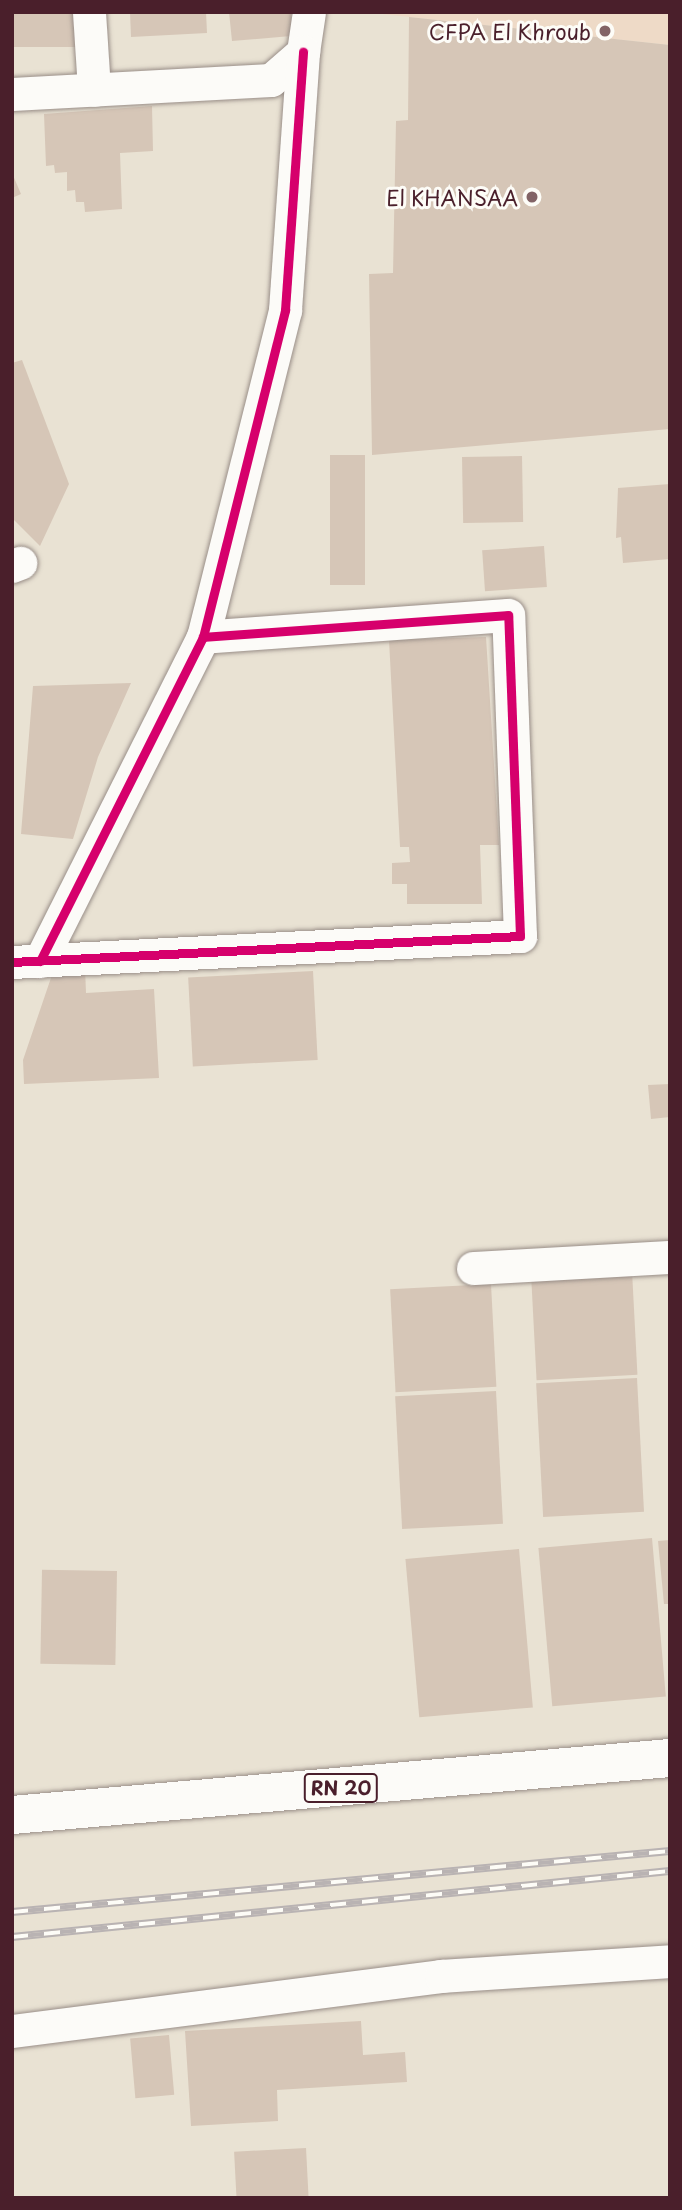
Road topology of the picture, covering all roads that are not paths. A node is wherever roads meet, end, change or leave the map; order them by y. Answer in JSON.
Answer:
{"nodes":[{"id":1,"x":89,"y":12,"type":"edge"},
{"id":2,"x":309,"y":12,"type":"edge"},
{"id":3,"x":303,"y":52,"type":"junction"},
{"id":4,"x":94,"y":90,"type":"junction"},
{"id":5,"x":12,"y":94,"type":"edge"},
{"id":6,"x":203,"y":637,"type":"junction"},
{"id":7,"x":26,"y":961,"type":"edge"},
{"id":8,"x":670,"y":1257,"type":"edge"},
{"id":9,"x":473,"y":1268,"type":"dead end"},
{"id":10,"x":670,"y":1758,"type":"edge"},
{"id":11,"x":12,"y":1815,"type":"edge"},
{"id":12,"x":670,"y":1961,"type":"edge"},
{"id":13,"x":12,"y":2031,"type":"edge"}],
"edges":[{"from":1,"to":4,"type":"street"},
{"from":2,"to":3,"type":"street"},
{"from":3,"to":4,"type":"street"},
{"from":3,"to":6,"type":"street"},
{"from":4,"to":5,"type":"street"},
{"from":6,"to":7,"type":"street"},
{"from":6,"to":7,"type":"street"},
{"from":8,"to":9,"type":"street"},
{"from":10,"to":11,"type":"main road","number":"RN 20"},
{"from":12,"to":13,"type":"street"}]}
